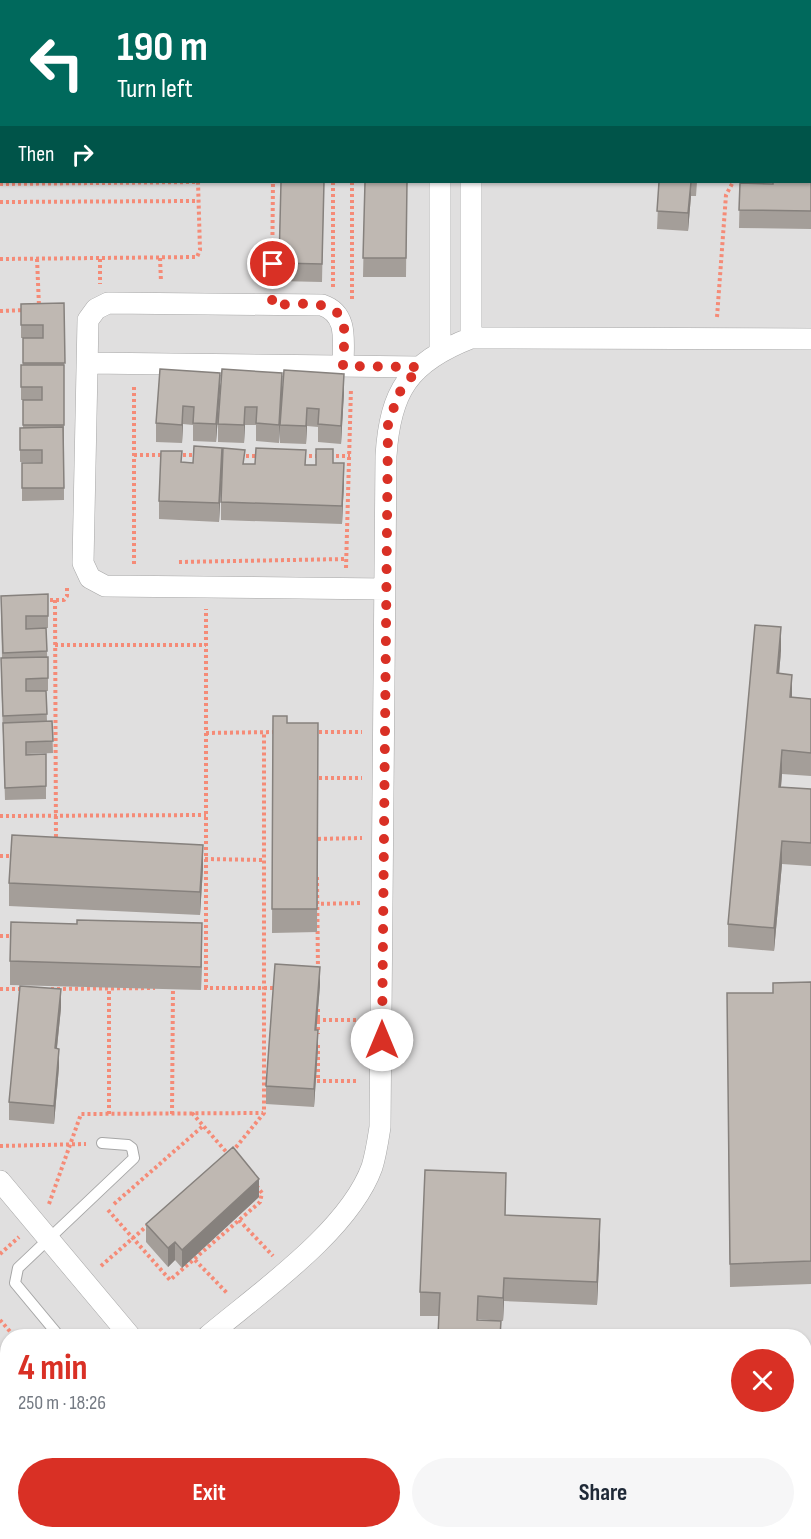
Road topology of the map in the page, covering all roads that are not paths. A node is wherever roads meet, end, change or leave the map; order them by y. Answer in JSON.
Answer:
{"nodes":[{"id":1,"x":440,"y":183,"type":"edge"},
{"id":2,"x":471,"y":183,"type":"edge"},
{"id":3,"x":471,"y":338,"type":"junction"},
{"id":4,"x":811,"y":339,"type":"edge"},
{"id":5,"x":440,"y":350,"type":"junction"},
{"id":6,"x":88,"y":363,"type":"junction"},
{"id":7,"x":419,"y":367,"type":"junction"},
{"id":8,"x":344,"y":374,"type":"junction"},
{"id":9,"x":385,"y":590,"type":"junction"},
{"id":10,"x":102,"y":1143,"type":"road end"},
{"id":11,"x":0,"y":1181,"type":"edge"},
{"id":12,"x":49,"y":1240,"type":"junction"},
{"id":13,"x":53,"y":1329,"type":"edge"},
{"id":14,"x":124,"y":1329,"type":"edge"},
{"id":15,"x":216,"y":1329,"type":"edge"}],
"edges":[{"from":1,"to":5,"type":"street"},
{"from":2,"to":3,"type":"street"},
{"from":3,"to":4,"type":"street"},
{"from":3,"to":5,"type":"street"},
{"from":5,"to":7,"type":"street"},
{"from":6,"to":8,"type":"street"},
{"from":6,"to":8,"type":"street"},
{"from":6,"to":9,"type":"street"},
{"from":7,"to":8,"type":"street"},
{"from":7,"to":9,"type":"street"},
{"from":9,"to":15,"type":"street"},
{"from":10,"to":12,"type":"lane"},
{"from":11,"to":12,"type":"street"},
{"from":12,"to":13,"type":"lane"},
{"from":12,"to":14,"type":"street"}]}
